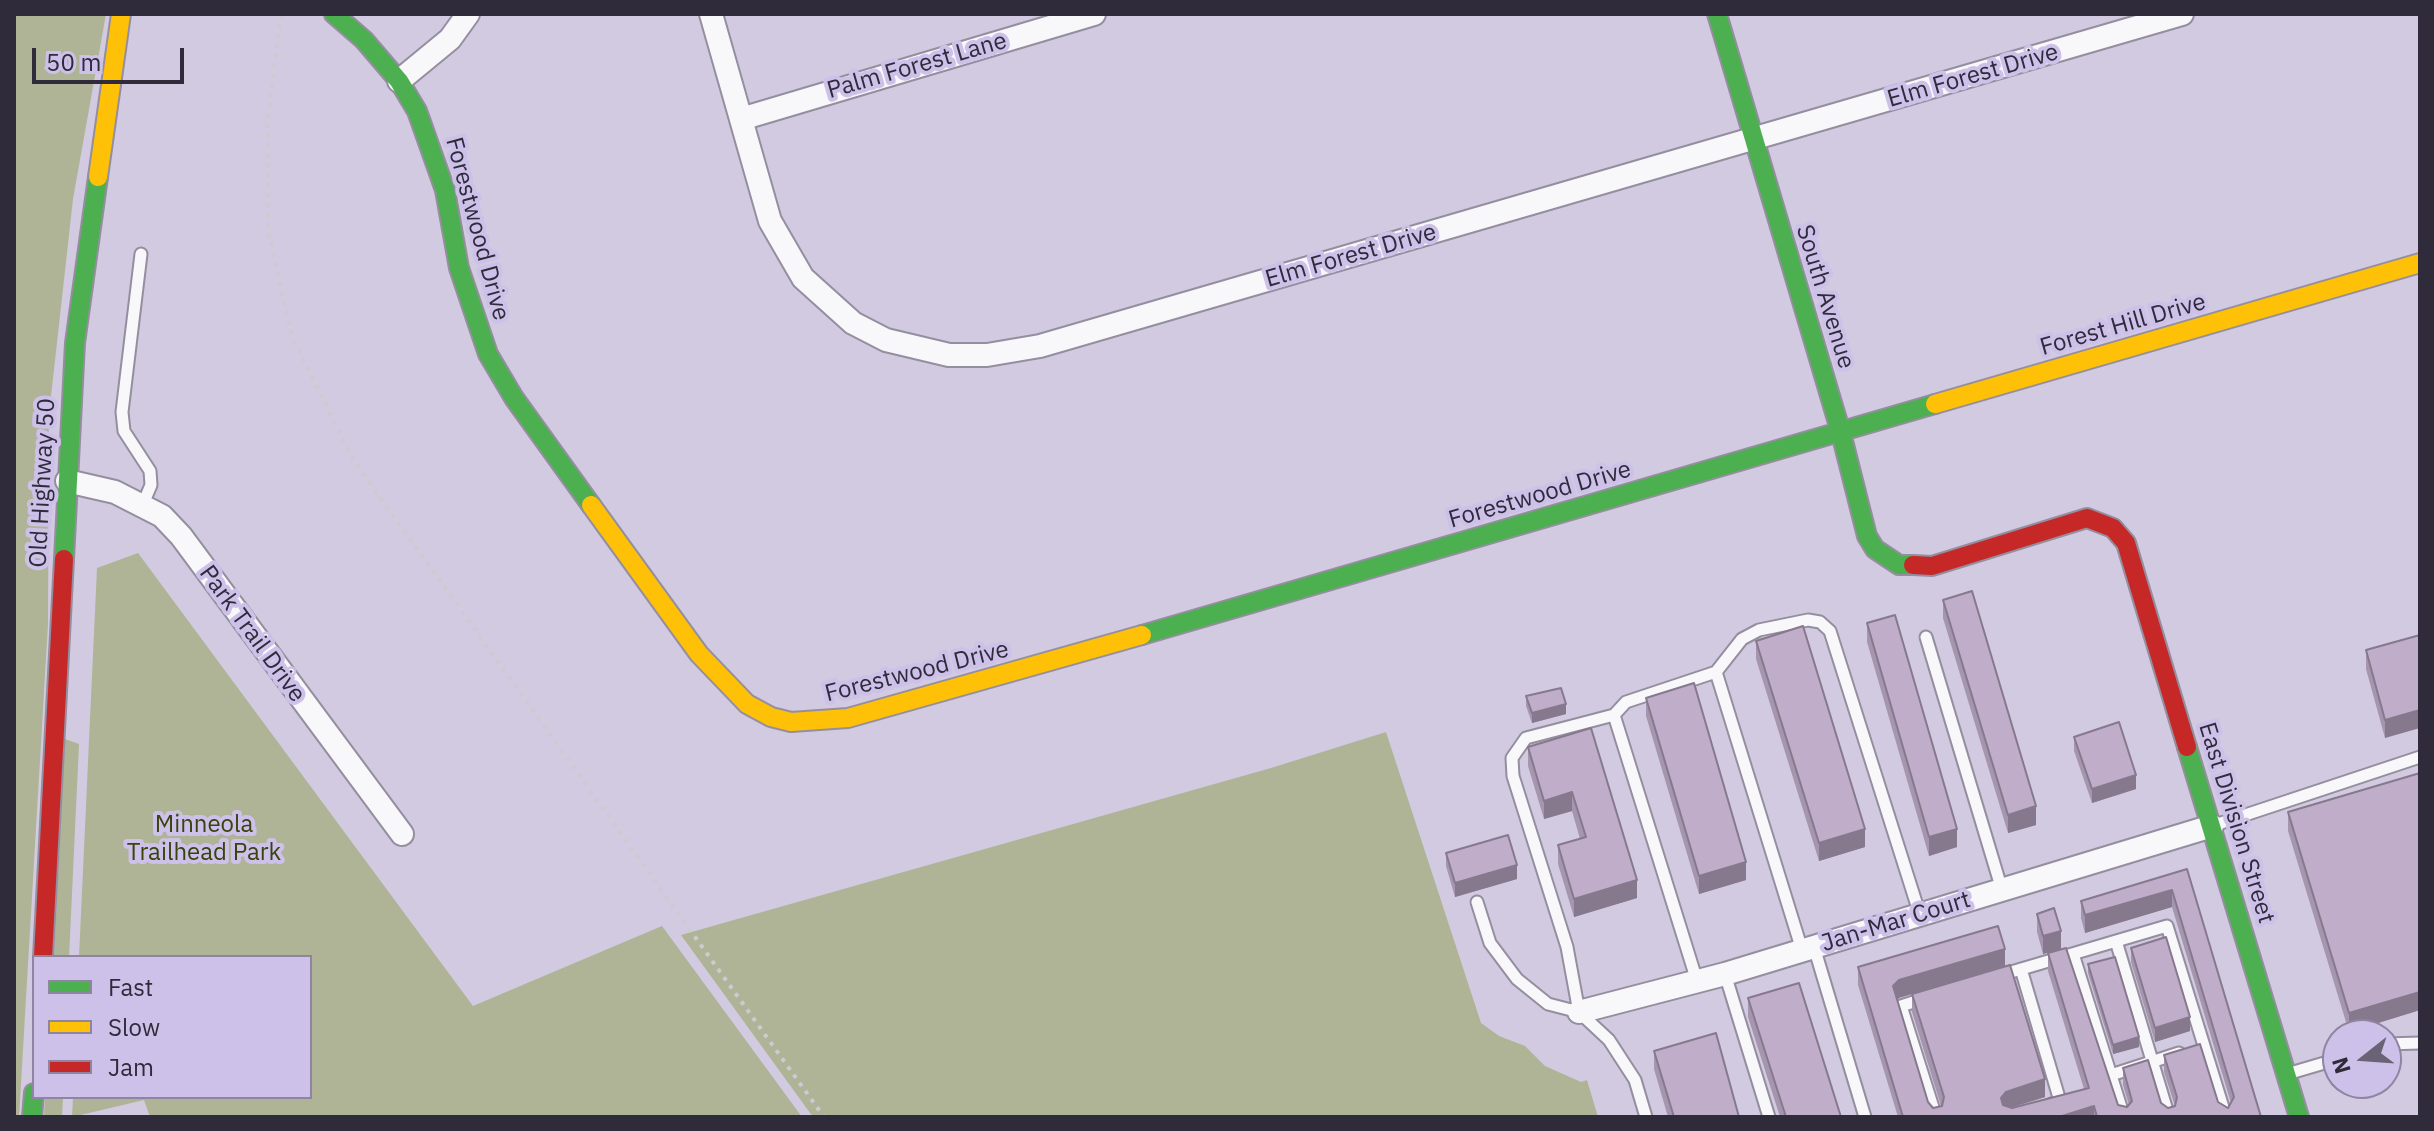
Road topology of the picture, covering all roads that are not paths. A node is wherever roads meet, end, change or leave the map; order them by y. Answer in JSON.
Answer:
{"nodes":[{"id":1,"x":121,"y":14,"type":"edge"},
{"id":2,"x":334,"y":14,"type":"edge"},
{"id":3,"x":468,"y":14,"type":"edge"},
{"id":4,"x":711,"y":14,"type":"edge"},
{"id":5,"x":1094,"y":14,"type":"edge"},
{"id":6,"x":1717,"y":14,"type":"edge"},
{"id":7,"x":2182,"y":14,"type":"edge"},
{"id":8,"x":399,"y":81,"type":"junction"},
{"id":9,"x":741,"y":119,"type":"junction"},
{"id":10,"x":1753,"y":140,"type":"junction"},
{"id":11,"x":141,"y":254,"type":"dead end"},
{"id":12,"x":2420,"y":263,"type":"edge"},
{"id":13,"x":1841,"y":433,"type":"junction"},
{"id":14,"x":67,"y":481,"type":"junction"},
{"id":15,"x":143,"y":504,"type":"junction"},
{"id":16,"x":2126,"y":543,"type":"joint"},
{"id":17,"x":1926,"y":637,"type":"dead end"},
{"id":18,"x":1716,"y":672,"type":"junction"},
{"id":19,"x":1614,"y":715,"type":"junction"},
{"id":20,"x":2420,"y":757,"type":"edge"},
{"id":21,"x":2314,"y":792,"type":"junction"},
{"id":22,"x":2343,"y":797,"type":"edge"},
{"id":23,"x":2212,"y":826,"type":"junction"},
{"id":24,"x":402,"y":834,"type":"dead end"},
{"id":25,"x":2002,"y":890,"type":"junction"},
{"id":26,"x":1477,"y":902,"type":"dead end"},
{"id":27,"x":1920,"y":915,"type":"junction"},
{"id":28,"x":2116,"y":941,"type":"junction"},
{"id":29,"x":1808,"y":949,"type":"junction"},
{"id":30,"x":2073,"y":954,"type":"junction"},
{"id":31,"x":43,"y":955,"type":"edge"},
{"id":32,"x":2021,"y":969,"type":"junction"},
{"id":33,"x":1725,"y":974,"type":"junction"},
{"id":34,"x":1991,"y":978,"type":"edge"},
{"id":35,"x":1697,"y":981,"type":"junction"},
{"id":36,"x":1931,"y":996,"type":"edge"},
{"id":37,"x":1579,"y":1012,"type":"junction"},
{"id":38,"x":2204,"y":1045,"type":"junction"},
{"id":39,"x":2152,"y":1061,"type":"junction"},
{"id":40,"x":2322,"y":1064,"type":"edge"},
{"id":41,"x":2286,"y":1074,"type":"junction"},
{"id":42,"x":2111,"y":1075,"type":"junction"},
{"id":43,"x":2034,"y":1109,"type":"edge"},
{"id":44,"x":1646,"y":1117,"type":"edge"},
{"id":45,"x":1769,"y":1117,"type":"edge"},
{"id":46,"x":1865,"y":1117,"type":"edge"},
{"id":47,"x":1936,"y":1117,"type":"edge"},
{"id":48,"x":2124,"y":1117,"type":"edge"},
{"id":49,"x":2169,"y":1117,"type":"edge"},
{"id":50,"x":2226,"y":1117,"type":"edge"},
{"id":51,"x":2299,"y":1117,"type":"edge"}],
"edges":[{"from":1,"to":14,"type":"street","name":"Old Highway 50"},
{"from":2,"to":8,"type":"street","name":"Forestwood Drive"},
{"from":3,"to":8,"type":"street"},
{"from":4,"to":9,"type":"street","name":"Elm Forest Drive"},
{"from":5,"to":9,"type":"street","name":"Palm Forest Lane"},
{"from":6,"to":10,"type":"street","name":"South Avenue"},
{"from":7,"to":10,"type":"street","name":"Elm Forest Drive"},
{"from":8,"to":13,"type":"street","name":"Forestwood Drive"},
{"from":9,"to":10,"type":"street","name":"Elm Forest Drive"},
{"from":10,"to":13,"type":"street","name":"South Avenue"},
{"from":11,"to":15,"type":"lane"},
{"from":12,"to":13,"type":"street","name":"Forest Hill Drive"},
{"from":13,"to":16,"type":"street","name":"South Avenue"},
{"from":14,"to":15,"type":"street","name":"Park Trail Drive"},
{"from":14,"to":31,"type":"street","name":"Old Highway 50"},
{"from":15,"to":24,"type":"street","name":"Park Trail Drive"},
{"from":16,"to":23,"type":"street","name":"East Division Street"},
{"from":17,"to":25,"type":"lane"},
{"from":18,"to":19,"type":"lane"},
{"from":18,"to":27,"type":"lane"},
{"from":18,"to":29,"type":"lane"},
{"from":19,"to":35,"type":"lane"},
{"from":19,"to":37,"type":"lane"},
{"from":20,"to":21,"type":"lane"},
{"from":21,"to":22,"type":"lane"},
{"from":21,"to":23,"type":"lane"},
{"from":23,"to":25,"type":"street","name":"Jan-Mar Court"},
{"from":23,"to":41,"type":"street","name":"East Division Street"},
{"from":25,"to":27,"type":"street","name":"Jan-Mar Court"},
{"from":26,"to":37,"type":"lane"},
{"from":27,"to":29,"type":"street","name":"Jan-Mar Court"},
{"from":28,"to":30,"type":"lane"},
{"from":28,"to":38,"type":"lane"},
{"from":28,"to":39,"type":"lane"},
{"from":29,"to":33,"type":"street","name":"Jan-Mar Court"},
{"from":29,"to":46,"type":"lane"},
{"from":30,"to":32,"type":"lane"},
{"from":30,"to":42,"type":"lane"},
{"from":32,"to":34,"type":"lane"},
{"from":32,"to":43,"type":"lane"},
{"from":33,"to":35,"type":"street","name":"Jan-Mar Court"},
{"from":33,"to":45,"type":"lane"},
{"from":35,"to":37,"type":"street","name":"Jan-Mar Court"},
{"from":36,"to":47,"type":"lane"},
{"from":37,"to":44,"type":"lane"},
{"from":38,"to":39,"type":"lane"},
{"from":38,"to":50,"type":"lane"},
{"from":39,"to":42,"type":"lane"},
{"from":39,"to":49,"type":"lane"},
{"from":40,"to":41,"type":"lane"},
{"from":41,"to":51,"type":"street","name":"East Division Street"},
{"from":42,"to":48,"type":"lane"}]}
